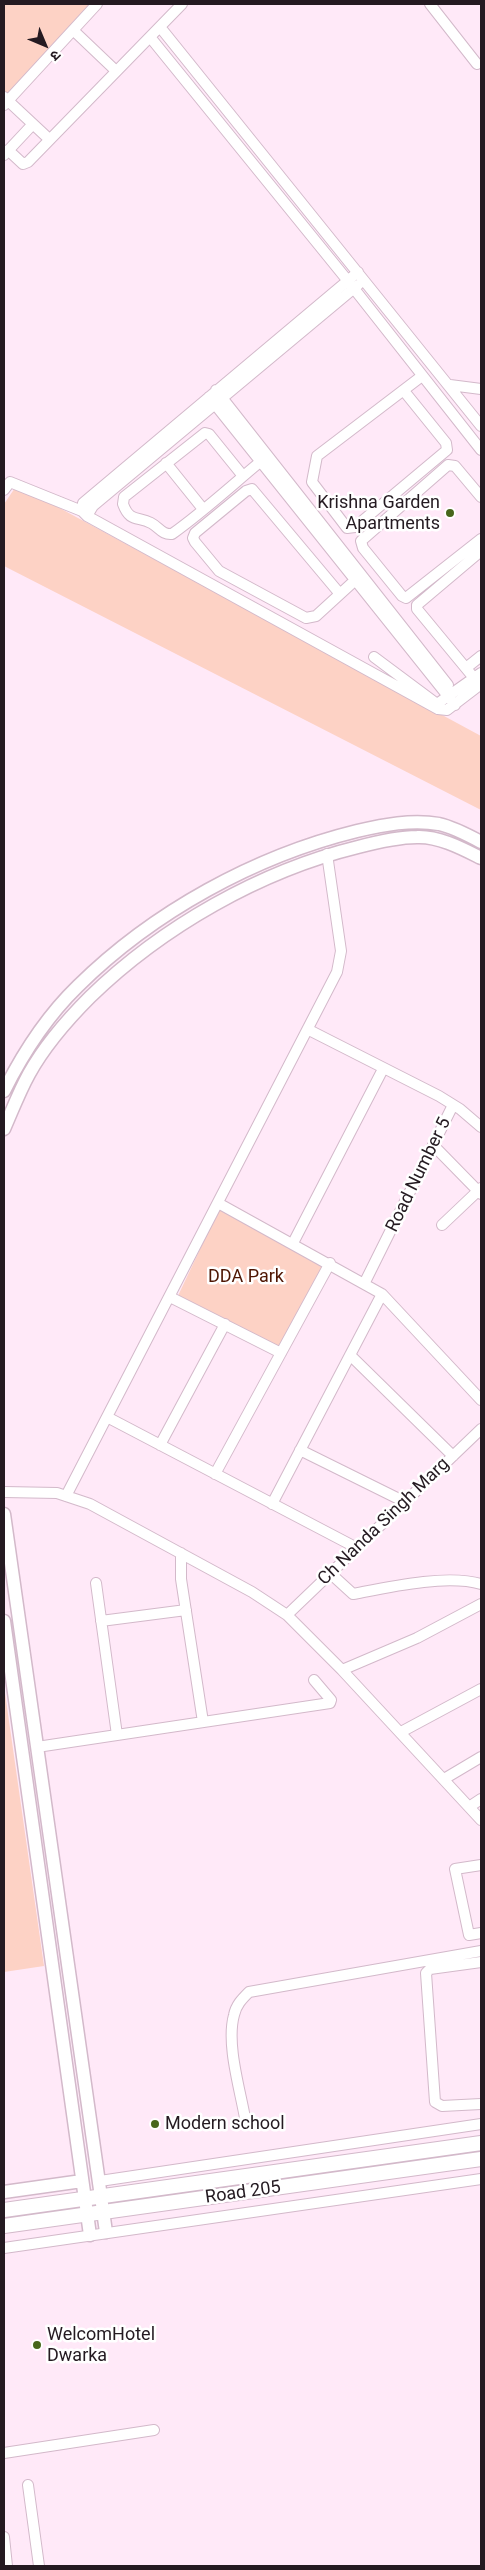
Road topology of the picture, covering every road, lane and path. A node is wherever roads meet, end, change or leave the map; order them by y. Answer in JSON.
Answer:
{"nodes":[{"id":1,"x":97,"y":4,"type":"edge"},
{"id":2,"x":182,"y":4,"type":"edge"},
{"id":3,"x":430,"y":4,"type":"edge"},
{"id":4,"x":160,"y":27,"type":"junction"},
{"id":5,"x":73,"y":30,"type":"junction"},
{"id":6,"x":150,"y":37,"type":"junction"},
{"id":7,"x":477,"y":64,"type":"dead end"},
{"id":8,"x":115,"y":70,"type":"junction"},
{"id":9,"x":5,"y":101,"type":"edge"},
{"id":10,"x":33,"y":124,"type":"junction"},
{"id":11,"x":49,"y":139,"type":"junction"},
{"id":12,"x":6,"y":153,"type":"edge"},
{"id":13,"x":362,"y":276,"type":"junction"},
{"id":14,"x":351,"y":284,"type":"junction"},
{"id":15,"x":422,"y":376,"type":"junction"},
{"id":16,"x":450,"y":385,"type":"junction"},
{"id":17,"x":481,"y":389,"type":"edge"},
{"id":18,"x":404,"y":391,"type":"junction"},
{"id":19,"x":215,"y":397,"type":"junction"},
{"id":20,"x":481,"y":425,"type":"edge"},
{"id":21,"x":469,"y":435,"type":"junction"},
{"id":22,"x":480,"y":445,"type":"edge"},
{"id":23,"x":260,"y":462,"type":"junction"},
{"id":24,"x":166,"y":463,"type":"junction"},
{"id":25,"x":243,"y":476,"type":"junction"},
{"id":26,"x":4,"y":490,"type":"edge"},
{"id":27,"x":481,"y":497,"type":"edge"},
{"id":28,"x":203,"y":509,"type":"junction"},
{"id":29,"x":84,"y":514,"type":"junction"},
{"id":30,"x":481,"y":539,"type":"edge"},
{"id":31,"x":481,"y":551,"type":"edge"},
{"id":32,"x":355,"y":580,"type":"junction"},
{"id":33,"x":340,"y":594,"type":"junction"},
{"id":34,"x":406,"y":598,"type":"junction"},
{"id":35,"x":390,"y":611,"type":"junction"},
{"id":36,"x":481,"y":656,"type":"edge"},
{"id":37,"x":374,"y":657,"type":"dead end"},
{"id":38,"x":466,"y":668,"type":"junction"},
{"id":39,"x":479,"y":678,"type":"edge"},
{"id":40,"x":453,"y":699,"type":"junction"},
{"id":41,"x":481,"y":842,"type":"edge"},
{"id":42,"x":294,"y":850,"type":"junction"},
{"id":43,"x":327,"y":854,"type":"junction"},
{"id":44,"x":481,"y":858,"type":"edge"},
{"id":45,"x":300,"y":864,"type":"junction"},
{"id":46,"x":309,"y":1030,"type":"junction"},
{"id":47,"x":383,"y":1069,"type":"junction"},
{"id":48,"x":4,"y":1091,"type":"edge"},
{"id":49,"x":453,"y":1105,"type":"junction"},
{"id":50,"x":481,"y":1127,"type":"edge"},
{"id":51,"x":4,"y":1130,"type":"edge"},
{"id":52,"x":434,"y":1146,"type":"junction"},
{"id":53,"x":480,"y":1191,"type":"edge"},
{"id":54,"x":218,"y":1203,"type":"junction"},
{"id":55,"x":442,"y":1225,"type":"dead end"},
{"id":56,"x":293,"y":1244,"type":"junction"},
{"id":57,"x":330,"y":1263,"type":"junction"},
{"id":58,"x":364,"y":1282,"type":"junction"},
{"id":59,"x":382,"y":1294,"type":"junction"},
{"id":60,"x":170,"y":1297,"type":"junction"},
{"id":61,"x":224,"y":1324,"type":"junction"},
{"id":62,"x":281,"y":1353,"type":"junction"},
{"id":63,"x":350,"y":1355,"type":"junction"},
{"id":64,"x":481,"y":1400,"type":"edge"},
{"id":65,"x":107,"y":1417,"type":"junction"},
{"id":66,"x":481,"y":1429,"type":"edge"},
{"id":67,"x":160,"y":1445,"type":"junction"},
{"id":68,"x":300,"y":1450,"type":"junction"},
{"id":69,"x":453,"y":1456,"type":"junction"},
{"id":70,"x":214,"y":1474,"type":"junction"},
{"id":71,"x":4,"y":1492,"type":"edge"},
{"id":72,"x":66,"y":1496,"type":"junction"},
{"id":73,"x":405,"y":1502,"type":"junction"},
{"id":74,"x":272,"y":1504,"type":"junction"},
{"id":75,"x":4,"y":1514,"type":"edge"},
{"id":76,"x":357,"y":1548,"type":"junction"},
{"id":77,"x":181,"y":1554,"type":"junction"},
{"id":78,"x":330,"y":1573,"type":"junction"},
{"id":79,"x":96,"y":1583,"type":"dead end"},
{"id":80,"x":481,"y":1584,"type":"edge"},
{"id":81,"x":481,"y":1604,"type":"edge"},
{"id":82,"x":186,"y":1610,"type":"junction"},
{"id":83,"x":287,"y":1615,"type":"junction"},
{"id":84,"x":4,"y":1621,"type":"edge"},
{"id":85,"x":101,"y":1621,"type":"junction"},
{"id":86,"x":342,"y":1670,"type":"junction"},
{"id":87,"x":314,"y":1680,"type":"dead end"},
{"id":88,"x":481,"y":1689,"type":"edge"},
{"id":89,"x":203,"y":1722,"type":"junction"},
{"id":90,"x":400,"y":1732,"type":"junction"},
{"id":91,"x":117,"y":1735,"type":"junction"},
{"id":92,"x":37,"y":1747,"type":"junction"},
{"id":93,"x":481,"y":1757,"type":"edge"},
{"id":94,"x":444,"y":1779,"type":"junction"},
{"id":95,"x":481,"y":1799,"type":"edge"},
{"id":96,"x":469,"y":1807,"type":"junction"},
{"id":97,"x":481,"y":1820,"type":"edge"},
{"id":98,"x":481,"y":1865,"type":"edge"},
{"id":99,"x":481,"y":1934,"type":"edge"},
{"id":100,"x":481,"y":1951,"type":"edge"},
{"id":101,"x":481,"y":1962,"type":"edge"},
{"id":102,"x":481,"y":2104,"type":"edge"},
{"id":103,"x":245,"y":2118,"type":"dead end"},
{"id":104,"x":481,"y":2124,"type":"edge"},
{"id":105,"x":481,"y":2144,"type":"edge"},
{"id":106,"x":481,"y":2159,"type":"edge"},
{"id":107,"x":481,"y":2178,"type":"edge"},
{"id":108,"x":82,"y":2181,"type":"junction"},
{"id":109,"x":100,"y":2181,"type":"junction"},
{"id":110,"x":4,"y":2192,"type":"edge"},
{"id":111,"x":102,"y":2198,"type":"junction"},
{"id":112,"x":84,"y":2199,"type":"junction"},
{"id":113,"x":4,"y":2210,"type":"edge"},
{"id":114,"x":104,"y":2212,"type":"junction"},
{"id":115,"x":87,"y":2214,"type":"junction"},
{"id":116,"x":4,"y":2226,"type":"edge"},
{"id":117,"x":106,"y":2232,"type":"junction"},
{"id":118,"x":90,"y":2235,"type":"junction"},
{"id":119,"x":4,"y":2248,"type":"edge"},
{"id":120,"x":154,"y":2430,"type":"dead end"},
{"id":121,"x":4,"y":2453,"type":"edge"},
{"id":122,"x":28,"y":2485,"type":"dead end"},
{"id":123,"x":4,"y":2537,"type":"edge"},
{"id":124,"x":7,"y":2566,"type":"edge"},
{"id":125,"x":39,"y":2566,"type":"edge"}],
"edges":[{"from":1,"to":5,"type":"street"},
{"from":2,"to":4,"type":"street"},
{"from":3,"to":7,"type":"street"},
{"from":4,"to":6,"type":"street"},
{"from":4,"to":13,"type":"street"},
{"from":5,"to":8,"type":"street"},
{"from":5,"to":9,"type":"street"},
{"from":6,"to":8,"type":"street"},
{"from":6,"to":14,"type":"street"},
{"from":8,"to":11,"type":"street"},
{"from":9,"to":10,"type":"street"},
{"from":10,"to":11,"type":"street"},
{"from":10,"to":12,"type":"street"},
{"from":11,"to":12,"type":"street"},
{"from":13,"to":14,"type":"street"},
{"from":13,"to":16,"type":"street"},
{"from":14,"to":15,"type":"street"},
{"from":14,"to":19,"type":"street"},
{"from":15,"to":18,"type":"street"},
{"from":15,"to":21,"type":"street"},
{"from":16,"to":17,"type":"street"},
{"from":16,"to":20,"type":"street"},
{"from":18,"to":18,"type":"street"},
{"from":19,"to":23,"type":"street"},
{"from":19,"to":29,"type":"street"},
{"from":19,"to":35,"type":"street"},
{"from":20,"to":21,"type":"street"},
{"from":21,"to":22,"type":"street"},
{"from":23,"to":25,"type":"street"},
{"from":23,"to":32,"type":"street"},
{"from":24,"to":25,"type":"street"},
{"from":24,"to":28,"type":"street"},
{"from":24,"to":28,"type":"street"},
{"from":25,"to":28,"type":"street"},
{"from":26,"to":29,"type":"street"},
{"from":27,"to":34,"type":"street"},
{"from":29,"to":40,"type":"street"},
{"from":30,"to":34,"type":"street"},
{"from":31,"to":38,"type":"street"},
{"from":32,"to":33,"type":"street"},
{"from":32,"to":40,"type":"street"},
{"from":33,"to":33,"type":"street"},
{"from":34,"to":35,"type":"street"},
{"from":35,"to":40,"type":"street"},
{"from":36,"to":38,"type":"street"},
{"from":37,"to":40,"type":"street"},
{"from":38,"to":39,"type":"street"},
{"from":39,"to":40,"type":"street"},
{"from":41,"to":42,"type":"street"},
{"from":42,"to":45,"type":"street"},
{"from":42,"to":48,"type":"street"},
{"from":43,"to":44,"type":"street"},
{"from":43,"to":45,"type":"street"},
{"from":43,"to":46,"type":"street"},
{"from":45,"to":51,"type":"street"},
{"from":46,"to":47,"type":"street","name":"Road Number 5"},
{"from":46,"to":54,"type":"street"},
{"from":47,"to":49,"type":"street","name":"Road Number 5"},
{"from":47,"to":56,"type":"street"},
{"from":49,"to":50,"type":"street"},
{"from":49,"to":52,"type":"street","name":"Road Number 5"},
{"from":52,"to":53,"type":"street"},
{"from":52,"to":58,"type":"street","name":"Road Number 5"},
{"from":53,"to":55,"type":"street"},
{"from":54,"to":56,"type":"street"},
{"from":54,"to":60,"type":"street"},
{"from":56,"to":57,"type":"street"},
{"from":57,"to":58,"type":"street"},
{"from":57,"to":62,"type":"street"},
{"from":58,"to":59,"type":"street"},
{"from":59,"to":63,"type":"street"},
{"from":59,"to":64,"type":"street"},
{"from":60,"to":61,"type":"street"},
{"from":60,"to":65,"type":"street"},
{"from":61,"to":62,"type":"street"},
{"from":61,"to":67,"type":"street"},
{"from":62,"to":70,"type":"street"},
{"from":63,"to":68,"type":"street"},
{"from":63,"to":69,"type":"street"},
{"from":65,"to":67,"type":"street"},
{"from":65,"to":72,"type":"street"},
{"from":66,"to":69,"type":"street","name":"Ch Nanda Singh Marg"},
{"from":67,"to":70,"type":"street"},
{"from":68,"to":73,"type":"street"},
{"from":68,"to":74,"type":"street"},
{"from":69,"to":73,"type":"street","name":"Ch Nanda Singh Marg"},
{"from":70,"to":74,"type":"street"},
{"from":71,"to":72,"type":"street"},
{"from":72,"to":77,"type":"street"},
{"from":73,"to":76,"type":"street","name":"Ch Nanda Singh Marg"},
{"from":74,"to":76,"type":"street"},
{"from":75,"to":92,"type":"street"},
{"from":76,"to":78,"type":"street","name":"Ch Nanda Singh Marg"},
{"from":77,"to":82,"type":"street"},
{"from":77,"to":83,"type":"street"},
{"from":78,"to":80,"type":"street"},
{"from":78,"to":83,"type":"street","name":"Ch Nanda Singh Marg"},
{"from":79,"to":85,"type":"street"},
{"from":81,"to":86,"type":"street"},
{"from":82,"to":85,"type":"street"},
{"from":82,"to":89,"type":"street"},
{"from":83,"to":86,"type":"street"},
{"from":84,"to":108,"type":"street"},
{"from":85,"to":91,"type":"street"},
{"from":86,"to":90,"type":"street"},
{"from":87,"to":89,"type":"street"},
{"from":88,"to":90,"type":"street"},
{"from":89,"to":91,"type":"street"},
{"from":90,"to":94,"type":"street"},
{"from":91,"to":92,"type":"street"},
{"from":92,"to":109,"type":"street"},
{"from":93,"to":94,"type":"street"},
{"from":94,"to":96,"type":"street"},
{"from":95,"to":96,"type":"street"},
{"from":96,"to":97,"type":"street"},
{"from":98,"to":99,"type":"street"},
{"from":100,"to":103,"type":"street"},
{"from":101,"to":102,"type":"street"},
{"from":104,"to":109,"type":"street"},
{"from":105,"to":111,"type":"main road","name":"Road 205"},
{"from":106,"to":114,"type":"main road","name":"Road 205"},
{"from":107,"to":117,"type":"street"},
{"from":108,"to":110,"type":"street"},
{"from":108,"to":112,"type":"street"},
{"from":109,"to":111,"type":"street"},
{"from":111,"to":112,"type":"main road","name":"Road 205"},
{"from":111,"to":114,"type":"street"},
{"from":112,"to":113,"type":"main road","name":"Road 205"},
{"from":112,"to":115,"type":"street"},
{"from":114,"to":115,"type":"main road","name":"Road 205"},
{"from":114,"to":117,"type":"street"},
{"from":115,"to":116,"type":"main road","name":"Road 205"},
{"from":115,"to":118,"type":"street"},
{"from":117,"to":118,"type":"street"},
{"from":118,"to":119,"type":"street"},
{"from":120,"to":121,"type":"street"},
{"from":122,"to":125,"type":"street"},
{"from":123,"to":124,"type":"street"}]}
